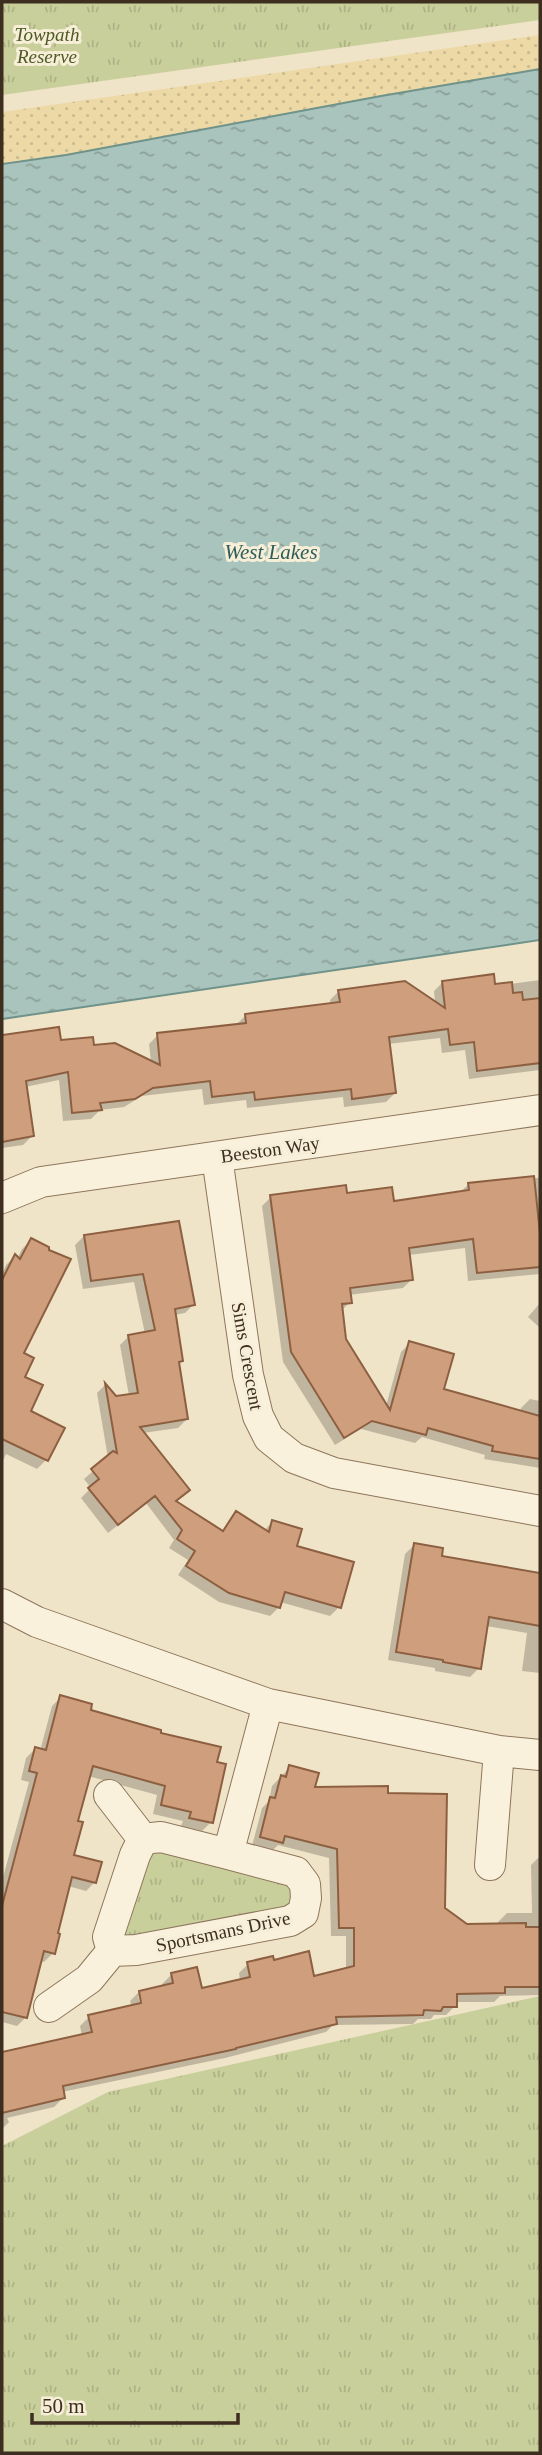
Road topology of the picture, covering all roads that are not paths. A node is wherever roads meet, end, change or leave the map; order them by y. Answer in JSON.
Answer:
{"nodes":[{"id":1,"x":540,"y":1110,"type":"edge"},
{"id":2,"x":217,"y":1157,"type":"junction"},
{"id":3,"x":2,"y":1198,"type":"edge"},
{"id":4,"x":540,"y":1511,"type":"edge"},
{"id":5,"x":2,"y":1604,"type":"edge"},
{"id":6,"x":268,"y":1704,"type":"junction"},
{"id":7,"x":499,"y":1751,"type":"junction"},
{"id":8,"x":540,"y":1755,"type":"edge"},
{"id":9,"x":109,"y":1795,"type":"dead end"},
{"id":10,"x":143,"y":1839,"type":"junction"},
{"id":11,"x":228,"y":1854,"type":"junction"},
{"id":12,"x":490,"y":1865,"type":"dead end"},
{"id":13,"x":112,"y":1951,"type":"junction"},
{"id":14,"x":50,"y":2007,"type":"dead end"}],
"edges":[{"from":1,"to":2,"type":"street","name":"Beeston Way"},
{"from":2,"to":3,"type":"street","name":"Beeston Way"},
{"from":2,"to":4,"type":"street","name":"Sims Crescent"},
{"from":5,"to":6,"type":"street"},
{"from":6,"to":7,"type":"street"},
{"from":6,"to":11,"type":"street"},
{"from":7,"to":8,"type":"street"},
{"from":7,"to":12,"type":"street"},
{"from":9,"to":10,"type":"street"},
{"from":10,"to":11,"type":"street","name":"Sportsmans Drive"},
{"from":10,"to":13,"type":"street"},
{"from":11,"to":13,"type":"street","name":"Sportsmans Drive"},
{"from":13,"to":14,"type":"street"}]}
